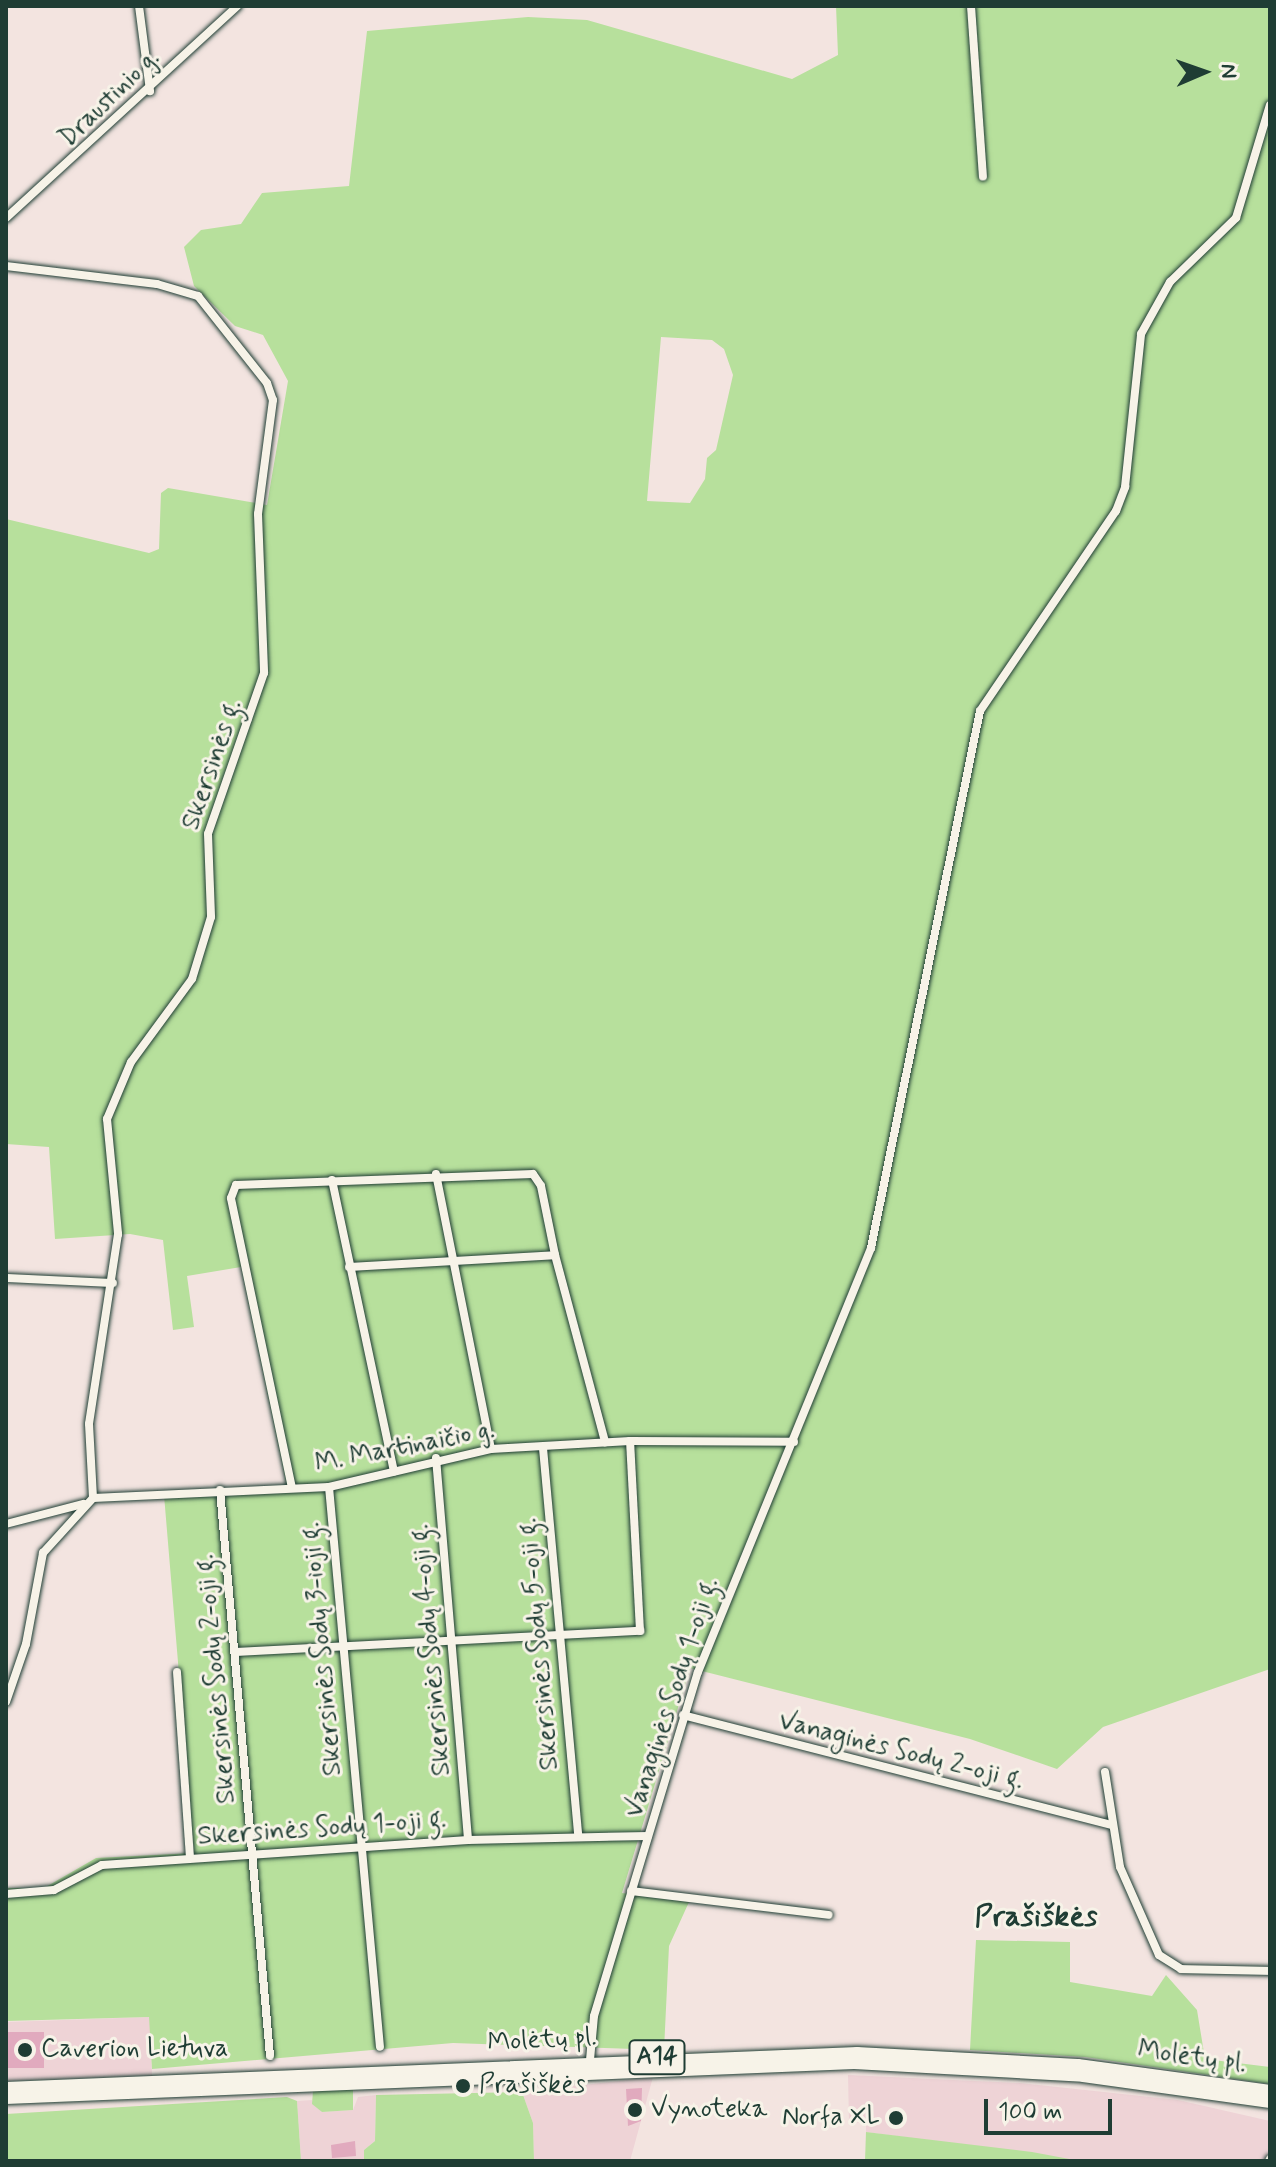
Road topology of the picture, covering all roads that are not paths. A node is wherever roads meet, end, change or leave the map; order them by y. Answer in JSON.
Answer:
{"nodes":[{"id":1,"x":139,"y":6,"type":"edge"},
{"id":2,"x":237,"y":6,"type":"edge"},
{"id":3,"x":971,"y":6,"type":"edge"},
{"id":4,"x":150,"y":91,"type":"junction"},
{"id":5,"x":1270,"y":105,"type":"edge"},
{"id":6,"x":983,"y":177,"type":"dead end"},
{"id":7,"x":6,"y":218,"type":"edge"},
{"id":8,"x":6,"y":266,"type":"edge"},
{"id":9,"x":436,"y":1174,"type":"junction"},
{"id":10,"x":332,"y":1180,"type":"junction"},
{"id":11,"x":555,"y":1255,"type":"junction"},
{"id":12,"x":454,"y":1259,"type":"junction"},
{"id":13,"x":349,"y":1267,"type":"junction"},
{"id":14,"x":6,"y":1278,"type":"edge"},
{"id":15,"x":113,"y":1283,"type":"junction"},
{"id":16,"x":630,"y":1441,"type":"junction"},
{"id":17,"x":605,"y":1442,"type":"junction"},
{"id":18,"x":794,"y":1442,"type":"junction"},
{"id":19,"x":543,"y":1448,"type":"junction"},
{"id":20,"x":491,"y":1449,"type":"junction"},
{"id":21,"x":436,"y":1458,"type":"junction"},
{"id":22,"x":394,"y":1471,"type":"junction"},
{"id":23,"x":329,"y":1487,"type":"junction"},
{"id":24,"x":292,"y":1488,"type":"junction"},
{"id":25,"x":220,"y":1490,"type":"junction"},
{"id":26,"x":93,"y":1498,"type":"junction"},
{"id":27,"x":83,"y":1504,"type":"junction"},
{"id":28,"x":6,"y":1524,"type":"edge"},
{"id":29,"x":558,"y":1632,"type":"junction"},
{"id":30,"x":451,"y":1641,"type":"junction"},
{"id":31,"x":342,"y":1647,"type":"junction"},
{"id":32,"x":235,"y":1652,"type":"junction"},
{"id":33,"x":177,"y":1672,"type":"dead end"},
{"id":34,"x":6,"y":1702,"type":"edge"},
{"id":35,"x":683,"y":1715,"type":"junction"},
{"id":36,"x":1105,"y":1772,"type":"dead end"},
{"id":37,"x":1110,"y":1825,"type":"junction"},
{"id":38,"x":578,"y":1836,"type":"junction"},
{"id":39,"x":648,"y":1836,"type":"junction"},
{"id":40,"x":468,"y":1840,"type":"junction"},
{"id":41,"x":360,"y":1846,"type":"junction"},
{"id":42,"x":253,"y":1853,"type":"junction"},
{"id":43,"x":190,"y":1858,"type":"junction"},
{"id":44,"x":631,"y":1891,"type":"junction"},
{"id":45,"x":6,"y":1894,"type":"edge"},
{"id":46,"x":829,"y":1915,"type":"dead end"},
{"id":47,"x":1270,"y":1971,"type":"edge"},
{"id":48,"x":380,"y":2047,"type":"dead end"},
{"id":49,"x":270,"y":2056,"type":"dead end"},
{"id":50,"x":590,"y":2060,"type":"junction"},
{"id":51,"x":6,"y":2088,"type":"edge"},
{"id":52,"x":1270,"y":2091,"type":"edge"},
{"id":53,"x":6,"y":2098,"type":"edge"},
{"id":54,"x":1270,"y":2102,"type":"edge"}],
"edges":[{"from":1,"to":4,"type":"street"},
{"from":2,"to":4,"type":"street","name":"Draustinio g."},
{"from":3,"to":6,"type":"street"},
{"from":4,"to":7,"type":"street","name":"Draustinio g."},
{"from":5,"to":18,"type":"street","name":"Vanaginės Sodų 1-oji g."},
{"from":8,"to":15,"type":"street","name":"Skersinės g."},
{"from":9,"to":10,"type":"street"},
{"from":9,"to":11,"type":"street"},
{"from":9,"to":12,"type":"street"},
{"from":10,"to":13,"type":"street"},
{"from":10,"to":24,"type":"street"},
{"from":11,"to":12,"type":"street"},
{"from":11,"to":17,"type":"street"},
{"from":12,"to":13,"type":"street"},
{"from":12,"to":20,"type":"street"},
{"from":13,"to":22,"type":"street"},
{"from":14,"to":15,"type":"street"},
{"from":15,"to":26,"type":"street","name":"Skersinės g."},
{"from":16,"to":17,"type":"street","name":"M. Martinaičio g."},
{"from":16,"to":18,"type":"street","name":"M. Martinaičio g."},
{"from":16,"to":29,"type":"street"},
{"from":17,"to":19,"type":"street","name":"M. Martinaičio g."},
{"from":18,"to":35,"type":"street","name":"Vanaginės Sodų 1-oji g."},
{"from":19,"to":20,"type":"street","name":"M. Martinaičio g."},
{"from":19,"to":29,"type":"street","name":"Skersinės Sodų 5-oji g."},
{"from":20,"to":21,"type":"street","name":"M. Martinaičio g."},
{"from":21,"to":22,"type":"street","name":"M. Martinaičio g."},
{"from":21,"to":30,"type":"street","name":"Skersinės Sodų 4-oji g."},
{"from":22,"to":23,"type":"street","name":"M. Martinaičio g."},
{"from":23,"to":24,"type":"street","name":"M. Martinaičio g."},
{"from":23,"to":31,"type":"street","name":"Skersinės Sodų 3-ioji g."},
{"from":24,"to":25,"type":"street","name":"M. Martinaičio g."},
{"from":25,"to":26,"type":"street","name":"M. Martinaičio g."},
{"from":25,"to":32,"type":"street","name":"Skersinės Sodų 2-oji g."},
{"from":26,"to":27,"type":"street"},
{"from":27,"to":28,"type":"street"},
{"from":27,"to":34,"type":"street"},
{"from":29,"to":30,"type":"street"},
{"from":29,"to":38,"type":"street","name":"Skersinės Sodų 5-oji g."},
{"from":30,"to":31,"type":"street"},
{"from":30,"to":40,"type":"street","name":"Skersinės Sodų 4-oji g."},
{"from":31,"to":32,"type":"street"},
{"from":31,"to":41,"type":"street","name":"Skersinės Sodų 3-ioji g."},
{"from":32,"to":42,"type":"street","name":"Skersinės Sodų 2-oji g."},
{"from":33,"to":43,"type":"street"},
{"from":35,"to":37,"type":"street","name":"Vanaginės Sodų 2-oji g."},
{"from":35,"to":39,"type":"street","name":"Vanaginės Sodų 1-oji g."},
{"from":36,"to":37,"type":"street"},
{"from":37,"to":47,"type":"street"},
{"from":38,"to":39,"type":"street","name":"Skersinės Sodų 1-oji g."},
{"from":38,"to":40,"type":"street","name":"Skersinės Sodų 1-oji g."},
{"from":39,"to":44,"type":"street","name":"Vanaginės Sodų 1-oji g."},
{"from":40,"to":41,"type":"street","name":"Skersinės Sodų 1-oji g."},
{"from":41,"to":42,"type":"street","name":"Skersinės Sodų 1-oji g."},
{"from":41,"to":48,"type":"street","name":"Skersinės Sodų 3-ioji g."},
{"from":42,"to":43,"type":"street","name":"Skersinės Sodų 1-oji g."},
{"from":42,"to":49,"type":"street","name":"Skersinės Sodų 2-oji g."},
{"from":43,"to":45,"type":"street","name":"Skersinės Sodų 1-oji g."},
{"from":44,"to":46,"type":"street"},
{"from":44,"to":50,"type":"street","name":"Vanaginės Sodų 1-oji g."},
{"from":50,"to":51,"type":"highway","name":"Molėtų pl.","number":"A14"},
{"from":50,"to":52,"type":"highway","name":"Molėtų pl.","number":"A14"},
{"from":53,"to":54,"type":"highway","name":"Molėtų pl.","number":"A14"}]}
